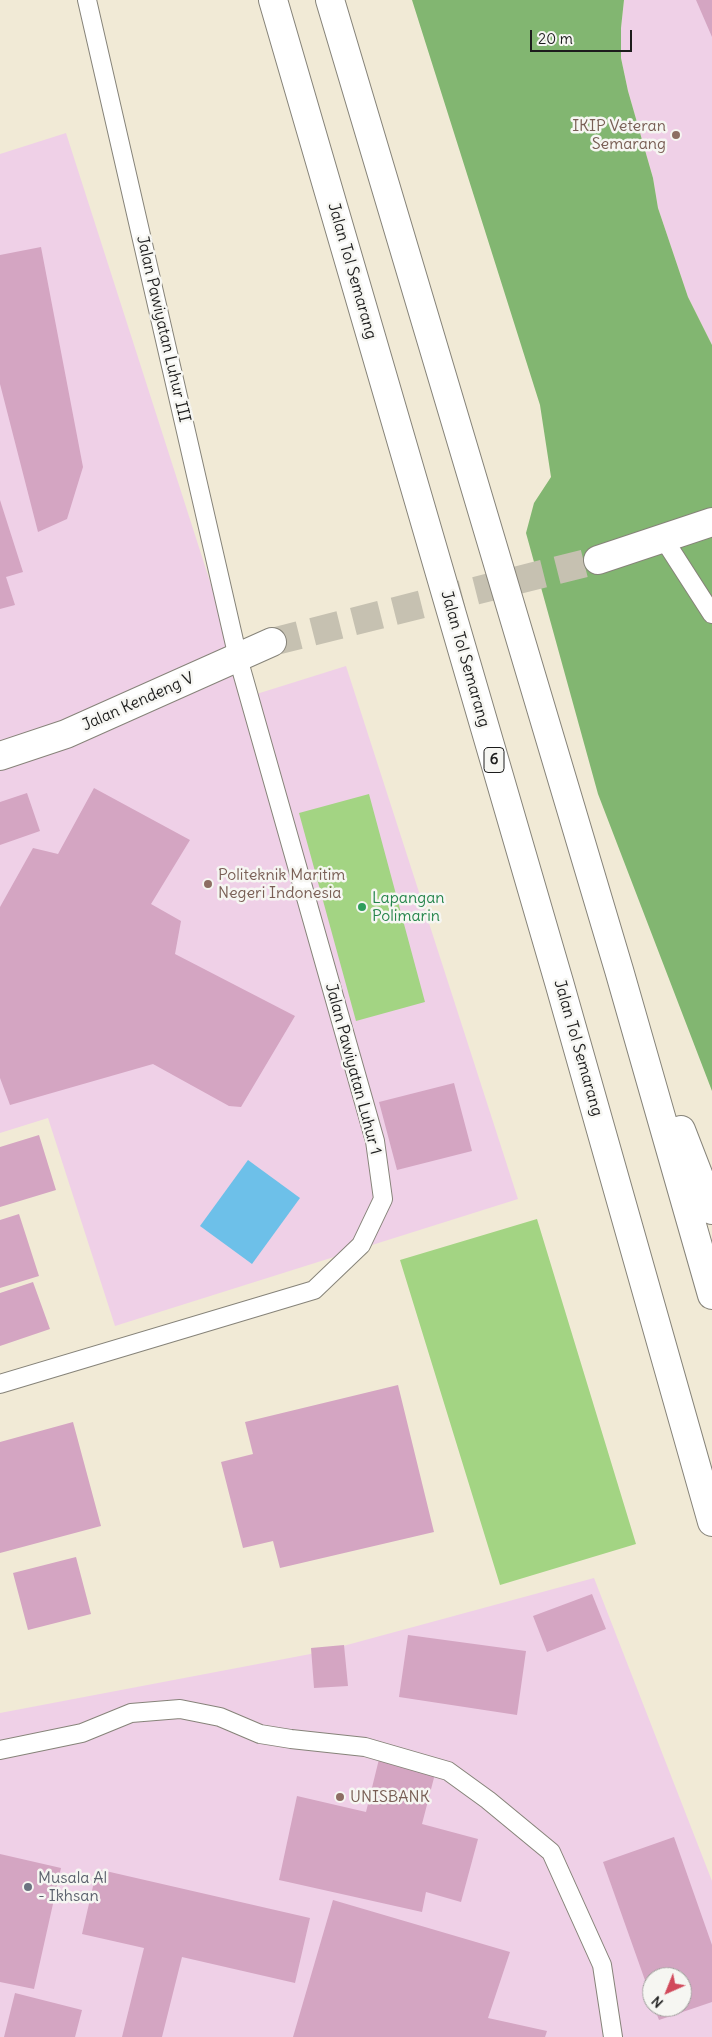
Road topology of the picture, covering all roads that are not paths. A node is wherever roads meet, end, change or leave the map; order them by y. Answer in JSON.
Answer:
{"nodes":[{"id":1,"x":87,"y":0,"type":"edge"},
{"id":2,"x":273,"y":0,"type":"edge"},
{"id":3,"x":330,"y":0,"type":"edge"},
{"id":4,"x":712,"y":522,"type":"edge"},
{"id":5,"x":664,"y":538,"type":"junction"},
{"id":6,"x":598,"y":560,"type":"tunnel mouth"},
{"id":7,"x":712,"y":614,"type":"edge"},
{"id":8,"x":272,"y":642,"type":"tunnel mouth"},
{"id":9,"x":238,"y":658,"type":"junction"},
{"id":10,"x":0,"y":756,"type":"edge"},
{"id":11,"x":619,"y":970,"type":"junction"},
{"id":12,"x":712,"y":1210,"type":"edge"},
{"id":13,"x":712,"y":1295,"type":"edge"},
{"id":14,"x":0,"y":1384,"type":"edge"},
{"id":15,"x":712,"y":1522,"type":"edge"},
{"id":16,"x":0,"y":1750,"type":"edge"},
{"id":17,"x":613,"y":2037,"type":"edge"}],
"edges":[{"from":1,"to":9,"type":"lane","name":"Jalan Pawiyatan Luhur III"},
{"from":2,"to":15,"type":"main road","name":"Jalan Tol Semarang","number":"6"},
{"from":3,"to":11,"type":"main road"},
{"from":4,"to":5,"type":"main road"},
{"from":5,"to":6,"type":"main road"},
{"from":5,"to":7,"type":"lane"},
{"from":8,"to":9,"type":"main road","name":"Jalan Kendeng V"},
{"from":9,"to":10,"type":"main road","name":"Jalan Kendeng V"},
{"from":9,"to":14,"type":"lane","name":"Jalan Pawiyatan Luhur 1"},
{"from":11,"to":12,"type":"main road"},
{"from":11,"to":13,"type":"main road"},
{"from":16,"to":17,"type":"lane"}]}
